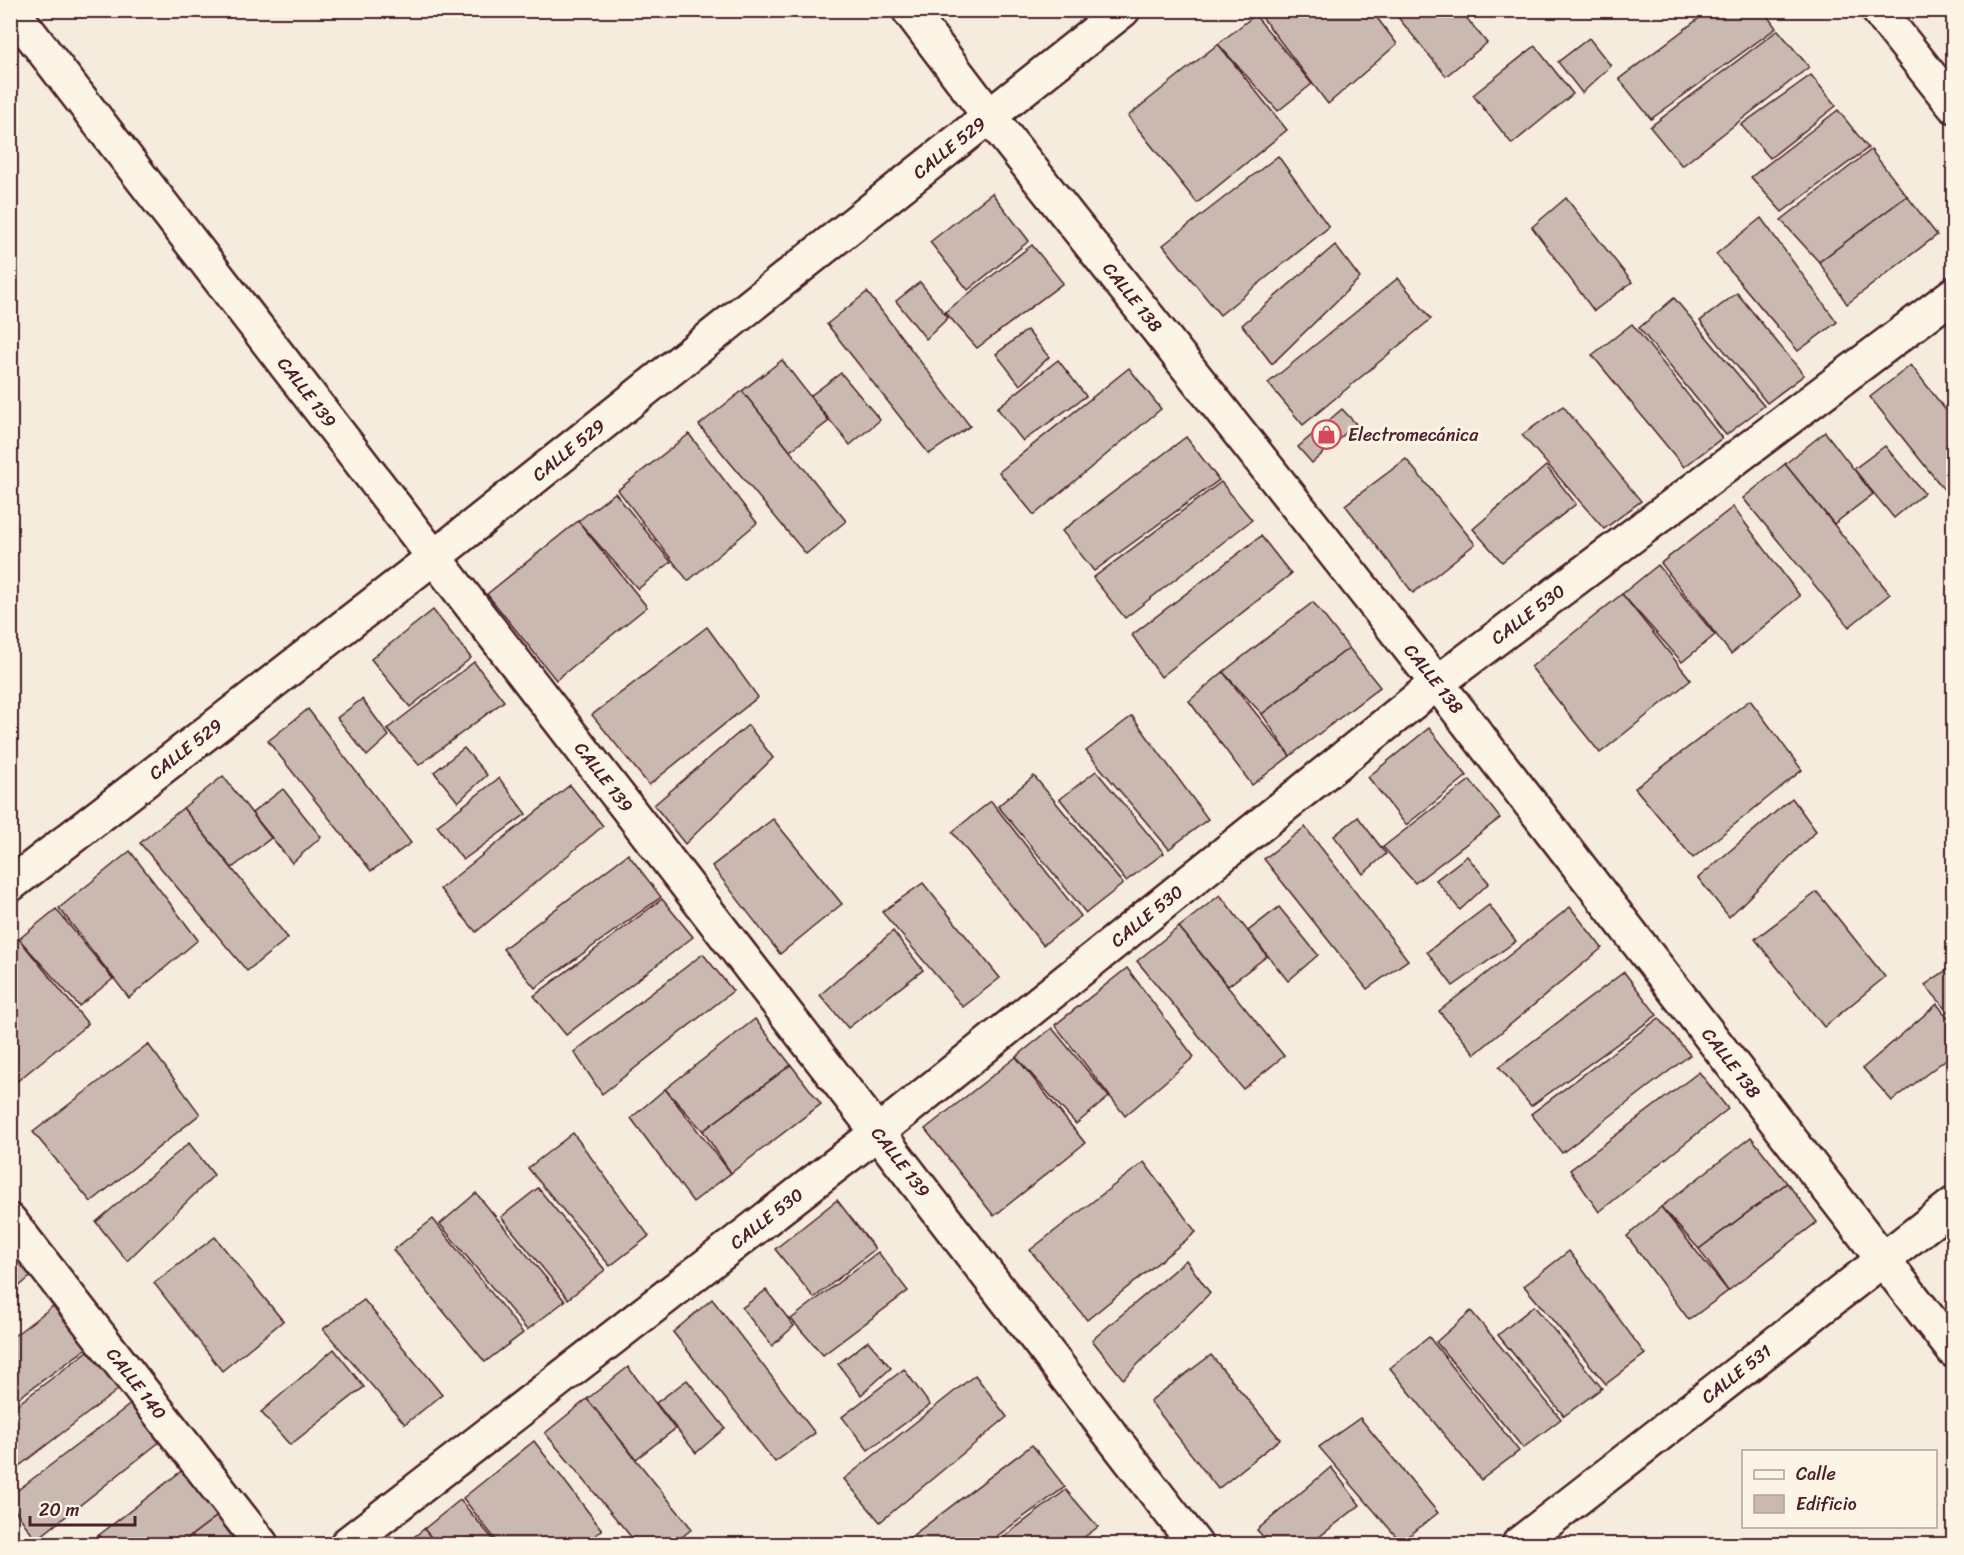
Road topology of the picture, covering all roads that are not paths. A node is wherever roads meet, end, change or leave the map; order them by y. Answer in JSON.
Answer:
{"nodes":[{"id":1,"x":12,"y":10,"type":"edge"},
{"id":2,"x":909,"y":10,"type":"edge"},
{"id":3,"x":1124,"y":10,"type":"edge"},
{"id":4,"x":1878,"y":10,"type":"edge"},
{"id":5,"x":1953,"y":106,"type":"edge"},
{"id":6,"x":990,"y":117,"type":"junction"},
{"id":7,"x":1953,"y":294,"type":"edge"},
{"id":8,"x":433,"y":558,"type":"junction"},
{"id":9,"x":1437,"y":683,"type":"junction"},
{"id":10,"x":10,"y":885,"type":"edge"},
{"id":11,"x":877,"y":1133,"type":"junction"},
{"id":12,"x":1953,"y":1204,"type":"edge"},
{"id":13,"x":10,"y":1221,"type":"edge"},
{"id":14,"x":1883,"y":1260,"type":"junction"},
{"id":15,"x":1953,"y":1351,"type":"edge"},
{"id":16,"x":261,"y":1545,"type":"edge"},
{"id":17,"x":346,"y":1545,"type":"edge"},
{"id":18,"x":1195,"y":1545,"type":"edge"},
{"id":19,"x":1520,"y":1545,"type":"edge"}],
"edges":[{"from":1,"to":8,"type":"street","name":"CALLE 139"},
{"from":2,"to":6,"type":"street","name":"CALLE 138"},
{"from":3,"to":6,"type":"street","name":"CALLE 529"},
{"from":4,"to":5,"type":"street"},
{"from":6,"to":8,"type":"street","name":"CALLE 529"},
{"from":6,"to":9,"type":"street","name":"CALLE 138"},
{"from":7,"to":9,"type":"street","name":"CALLE 530"},
{"from":8,"to":10,"type":"street","name":"CALLE 529"},
{"from":8,"to":11,"type":"street","name":"CALLE 139"},
{"from":9,"to":11,"type":"street","name":"CALLE 530"},
{"from":9,"to":14,"type":"street","name":"CALLE 138"},
{"from":11,"to":17,"type":"street","name":"CALLE 530"},
{"from":11,"to":18,"type":"street","name":"CALLE 139"},
{"from":12,"to":14,"type":"street","name":"CALLE 531"},
{"from":13,"to":16,"type":"street","name":"CALLE 140"},
{"from":14,"to":15,"type":"street","name":"CALLE 138"},
{"from":14,"to":19,"type":"street","name":"CALLE 531"}]}
